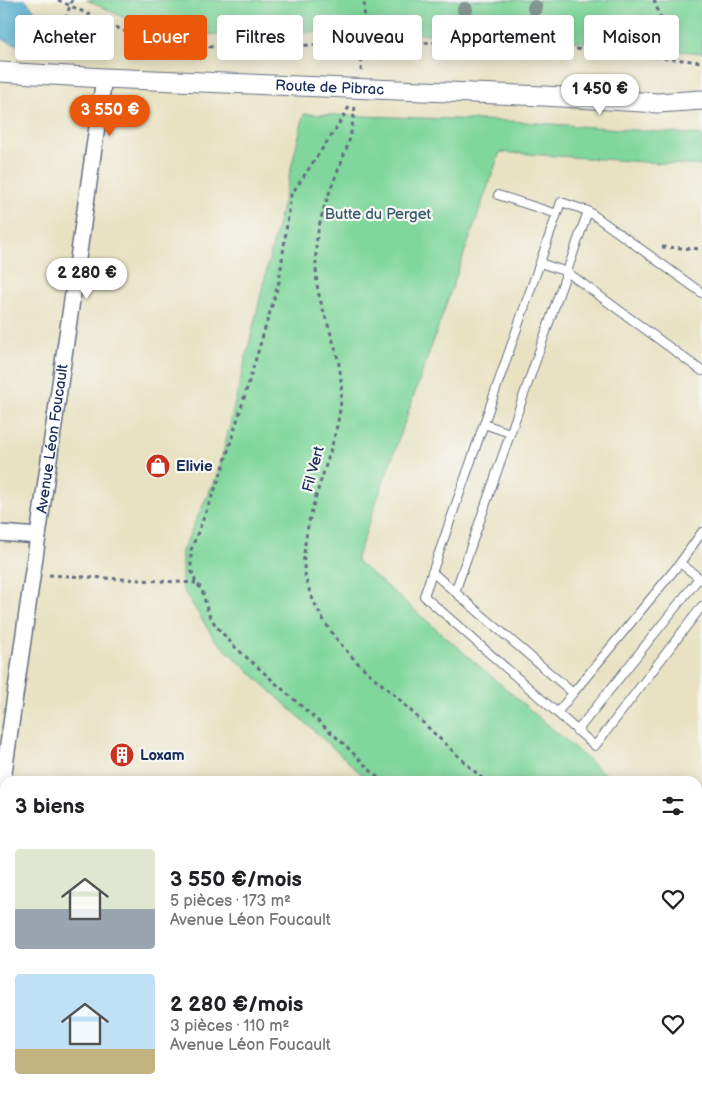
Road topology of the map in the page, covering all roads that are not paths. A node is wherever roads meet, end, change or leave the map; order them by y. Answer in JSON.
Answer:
{"nodes":[{"id":1,"x":0,"y":72,"type":"edge"},
{"id":2,"x":104,"y":78,"type":"junction"},
{"id":3,"x":702,"y":100,"type":"edge"},
{"id":4,"x":658,"y":103,"type":"junction"},
{"id":5,"x":702,"y":112,"type":"edge"},
{"id":6,"x":498,"y":195,"type":"dead end"},
{"id":7,"x":588,"y":211,"type":"junction"},
{"id":8,"x":557,"y":214,"type":"junction"},
{"id":9,"x":540,"y":263,"type":"junction"},
{"id":10,"x":567,"y":272,"type":"junction"},
{"id":11,"x":702,"y":292,"type":"edge"},
{"id":12,"x":702,"y":370,"type":"edge"},
{"id":13,"x":484,"y":424,"type":"junction"},
{"id":14,"x":510,"y":434,"type":"junction"},
{"id":15,"x":702,"y":532,"type":"edge"},
{"id":16,"x":0,"y":533,"type":"edge"},
{"id":17,"x":38,"y":536,"type":"junction"},
{"id":18,"x":680,"y":563,"type":"junction"},
{"id":19,"x":432,"y":572,"type":"junction"},
{"id":20,"x":701,"y":579,"type":"edge"},
{"id":21,"x":455,"y":592,"type":"junction"},
{"id":22,"x":702,"y":606,"type":"edge"},
{"id":23,"x":573,"y":693,"type":"junction"},
{"id":24,"x":557,"y":713,"type":"junction"},
{"id":25,"x":577,"y":731,"type":"junction"},
{"id":26,"x":3,"y":776,"type":"edge"}],
"edges":[{"from":1,"to":2,"type":"street","name":"Route de Pibrac"},
{"from":2,"to":4,"type":"street","name":"Route de Pibrac"},
{"from":2,"to":17,"type":"street","name":"Avenue Léon Foucault"},
{"from":3,"to":4,"type":"street","name":"Route de Pibrac"},
{"from":4,"to":5,"type":"street","name":"Route de Pibrac"},
{"from":6,"to":8,"type":"lane"},
{"from":7,"to":8,"type":"lane"},
{"from":7,"to":10,"type":"lane"},
{"from":7,"to":11,"type":"lane"},
{"from":8,"to":9,"type":"lane"},
{"from":9,"to":10,"type":"lane"},
{"from":9,"to":13,"type":"lane"},
{"from":10,"to":12,"type":"lane"},
{"from":10,"to":14,"type":"lane"},
{"from":13,"to":14,"type":"lane"},
{"from":13,"to":19,"type":"lane"},
{"from":14,"to":21,"type":"lane"},
{"from":15,"to":18,"type":"lane"},
{"from":16,"to":17,"type":"street"},
{"from":17,"to":26,"type":"street","name":"Avenue Léon Foucault"},
{"from":18,"to":20,"type":"lane"},
{"from":18,"to":23,"type":"lane"},
{"from":19,"to":21,"type":"lane"},
{"from":19,"to":24,"type":"lane"},
{"from":20,"to":25,"type":"lane"},
{"from":21,"to":23,"type":"lane"},
{"from":22,"to":25,"type":"lane"},
{"from":23,"to":24,"type":"lane"},
{"from":24,"to":25,"type":"lane"}]}
